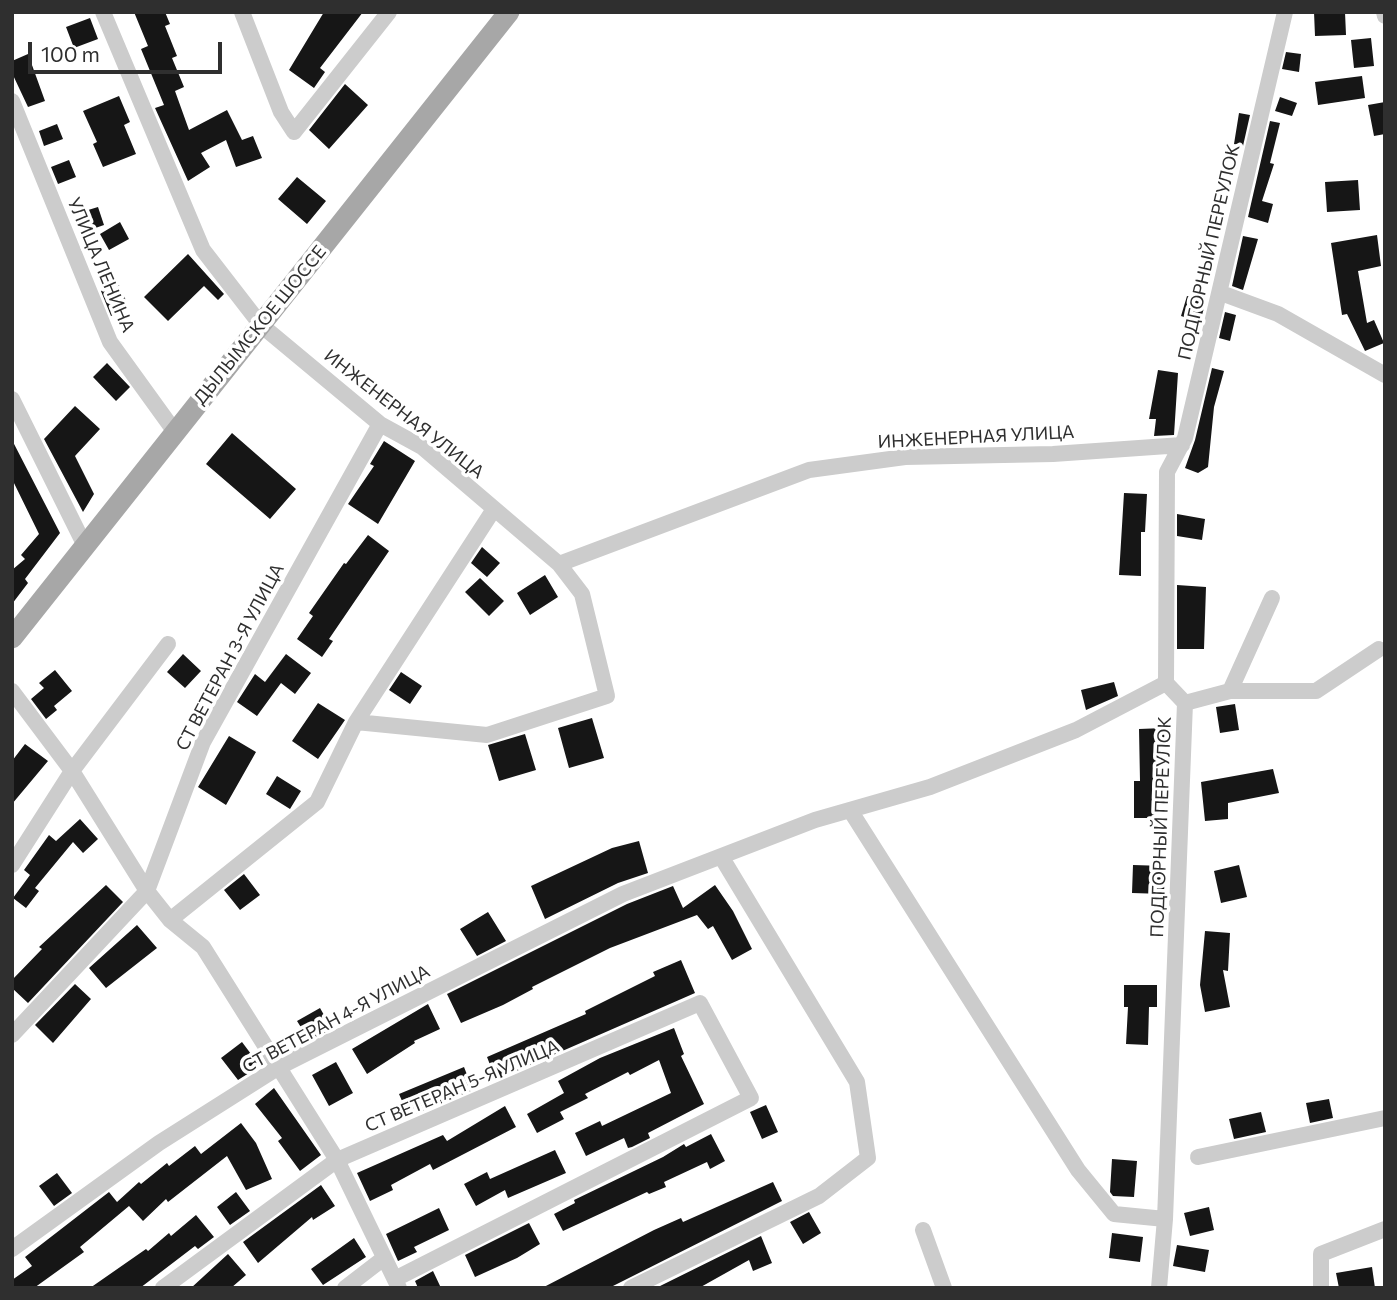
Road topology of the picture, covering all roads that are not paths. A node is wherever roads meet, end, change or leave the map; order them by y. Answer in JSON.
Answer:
{"nodes":[{"id":1,"x":103,"y":12,"type":"edge"},
{"id":2,"x":242,"y":12,"type":"edge"},
{"id":3,"x":389,"y":12,"type":"edge"},
{"id":4,"x":509,"y":12,"type":"edge"},
{"id":5,"x":1285,"y":12,"type":"edge"},
{"id":6,"x":12,"y":101,"type":"edge"},
{"id":7,"x":1220,"y":293,"type":"junction"},
{"id":8,"x":261,"y":325,"type":"junction"},
{"id":9,"x":1385,"y":375,"type":"edge"},
{"id":10,"x":12,"y":399,"type":"edge"},
{"id":11,"x":380,"y":424,"type":"junction"},
{"id":12,"x":175,"y":432,"type":"junction"},
{"id":13,"x":1182,"y":445,"type":"junction"},
{"id":14,"x":494,"y":509,"type":"junction"},
{"id":15,"x":85,"y":546,"type":"junction"},
{"id":16,"x":559,"y":564,"type":"junction"},
{"id":17,"x":1272,"y":598,"type":"dead end"},
{"id":18,"x":12,"y":638,"type":"edge"},
{"id":19,"x":169,"y":644,"type":"dead end"},
{"id":20,"x":1379,"y":649,"type":"dead end"},
{"id":21,"x":1166,"y":683,"type":"junction"},
{"id":22,"x":12,"y":691,"type":"edge"},
{"id":23,"x":1230,"y":691,"type":"junction"},
{"id":24,"x":1185,"y":703,"type":"junction"},
{"id":25,"x":356,"y":722,"type":"junction"},
{"id":26,"x":72,"y":771,"type":"junction"},
{"id":27,"x":850,"y":810,"type":"junction"},
{"id":28,"x":722,"y":858,"type":"junction"},
{"id":29,"x":12,"y":865,"type":"edge"},
{"id":30,"x":147,"y":891,"type":"junction"},
{"id":31,"x":170,"y":920,"type":"junction"},
{"id":32,"x":12,"y":1035,"type":"edge"},
{"id":33,"x":279,"y":1067,"type":"junction"},
{"id":34,"x":1385,"y":1118,"type":"edge"},
{"id":35,"x":1198,"y":1157,"type":"dead end"},
{"id":36,"x":337,"y":1160,"type":"junction"},
{"id":37,"x":1165,"y":1219,"type":"junction"},
{"id":38,"x":1385,"y":1229,"type":"edge"},
{"id":39,"x":923,"y":1230,"type":"dead end"},
{"id":40,"x":12,"y":1249,"type":"edge"},
{"id":41,"x":384,"y":1258,"type":"junction"},
{"id":42,"x":397,"y":1284,"type":"edge"},
{"id":43,"x":163,"y":1288,"type":"edge"},
{"id":44,"x":345,"y":1288,"type":"edge"},
{"id":45,"x":631,"y":1288,"type":"edge"},
{"id":46,"x":944,"y":1288,"type":"edge"},
{"id":47,"x":1159,"y":1288,"type":"edge"},
{"id":48,"x":1321,"y":1288,"type":"edge"}],
"edges":[{"from":1,"to":8,"type":"street","name":"ИНЖЕНЕРНАЯ УЛИЦА"},
{"from":2,"to":3,"type":"street"},
{"from":4,"to":8,"type":"main road","name":"ДЫЛЫМСКОЕ ШОССЕ"},
{"from":5,"to":7,"type":"street","name":"ПОДГОРНЫЙ ПЕРЕУЛОК"},
{"from":6,"to":12,"type":"street","name":"УЛИЦА ЛЕНИНА"},
{"from":7,"to":9,"type":"street"},
{"from":7,"to":13,"type":"street","name":"ПОДГОРНЫЙ ПЕРЕУЛОК"},
{"from":8,"to":11,"type":"street","name":"ИНЖЕНЕРНАЯ УЛИЦА"},
{"from":8,"to":12,"type":"main road","name":"ДЫЛЫМСКОЕ ШОССЕ"},
{"from":10,"to":15,"type":"street"},
{"from":11,"to":14,"type":"street","name":"ИНЖЕНЕРНАЯ УЛИЦА"},
{"from":11,"to":30,"type":"street","name":"СТ ВЕТЕРАН 3-Я УЛИЦА"},
{"from":12,"to":15,"type":"main road","name":"ДЫЛЫМСКОЕ ШОССЕ"},
{"from":13,"to":16,"type":"street","name":"ИНЖЕНЕРНАЯ УЛИЦА"},
{"from":13,"to":21,"type":"street","name":"ПОДГОРНЫЙ ПЕРЕУЛОК"},
{"from":14,"to":16,"type":"street","name":"ИНЖЕНЕРНАЯ УЛИЦА"},
{"from":14,"to":25,"type":"street"},
{"from":15,"to":18,"type":"main road","name":"ДЫЛЫМСКОЕ ШОССЕ"},
{"from":16,"to":25,"type":"street"},
{"from":17,"to":23,"type":"street"},
{"from":19,"to":26,"type":"street"},
{"from":20,"to":23,"type":"street"},
{"from":21,"to":24,"type":"street","name":"ПОДГОРНЫЙ ПЕРЕУЛОК"},
{"from":21,"to":27,"type":"street","name":"СТ ВЕТЕРАН 4-Я УЛИЦА"},
{"from":22,"to":26,"type":"street"},
{"from":23,"to":24,"type":"street"},
{"from":24,"to":37,"type":"street","name":"ПОДГОРНЫЙ ПЕРЕУЛОК"},
{"from":25,"to":31,"type":"street"},
{"from":26,"to":29,"type":"street"},
{"from":26,"to":30,"type":"street"},
{"from":27,"to":28,"type":"street","name":"СТ ВЕТЕРАН 4-Я УЛИЦА"},
{"from":27,"to":37,"type":"street"},
{"from":28,"to":33,"type":"street","name":"СТ ВЕТЕРАН 4-Я УЛИЦА"},
{"from":28,"to":45,"type":"street"},
{"from":30,"to":31,"type":"street"},
{"from":30,"to":32,"type":"street","name":"СТ ВЕТЕРАН 3-Я УЛИЦА"},
{"from":31,"to":33,"type":"street"},
{"from":33,"to":36,"type":"street"},
{"from":33,"to":40,"type":"street","name":"СТ ВЕТЕРАН 4-Я УЛИЦА"},
{"from":34,"to":35,"type":"street"},
{"from":36,"to":41,"type":"street"},
{"from":36,"to":42,"type":"street","name":"СТ ВЕТЕРАН 5-Я УЛИЦА"},
{"from":36,"to":43,"type":"street","name":"СТ ВЕТЕРАН 5-Я УЛИЦА"},
{"from":37,"to":47,"type":"street","name":"ПОДГОРНЫЙ ПЕРЕУЛОК"},
{"from":38,"to":48,"type":"street"},
{"from":39,"to":46,"type":"street"},
{"from":41,"to":42,"type":"street"},
{"from":41,"to":44,"type":"street"}]}
